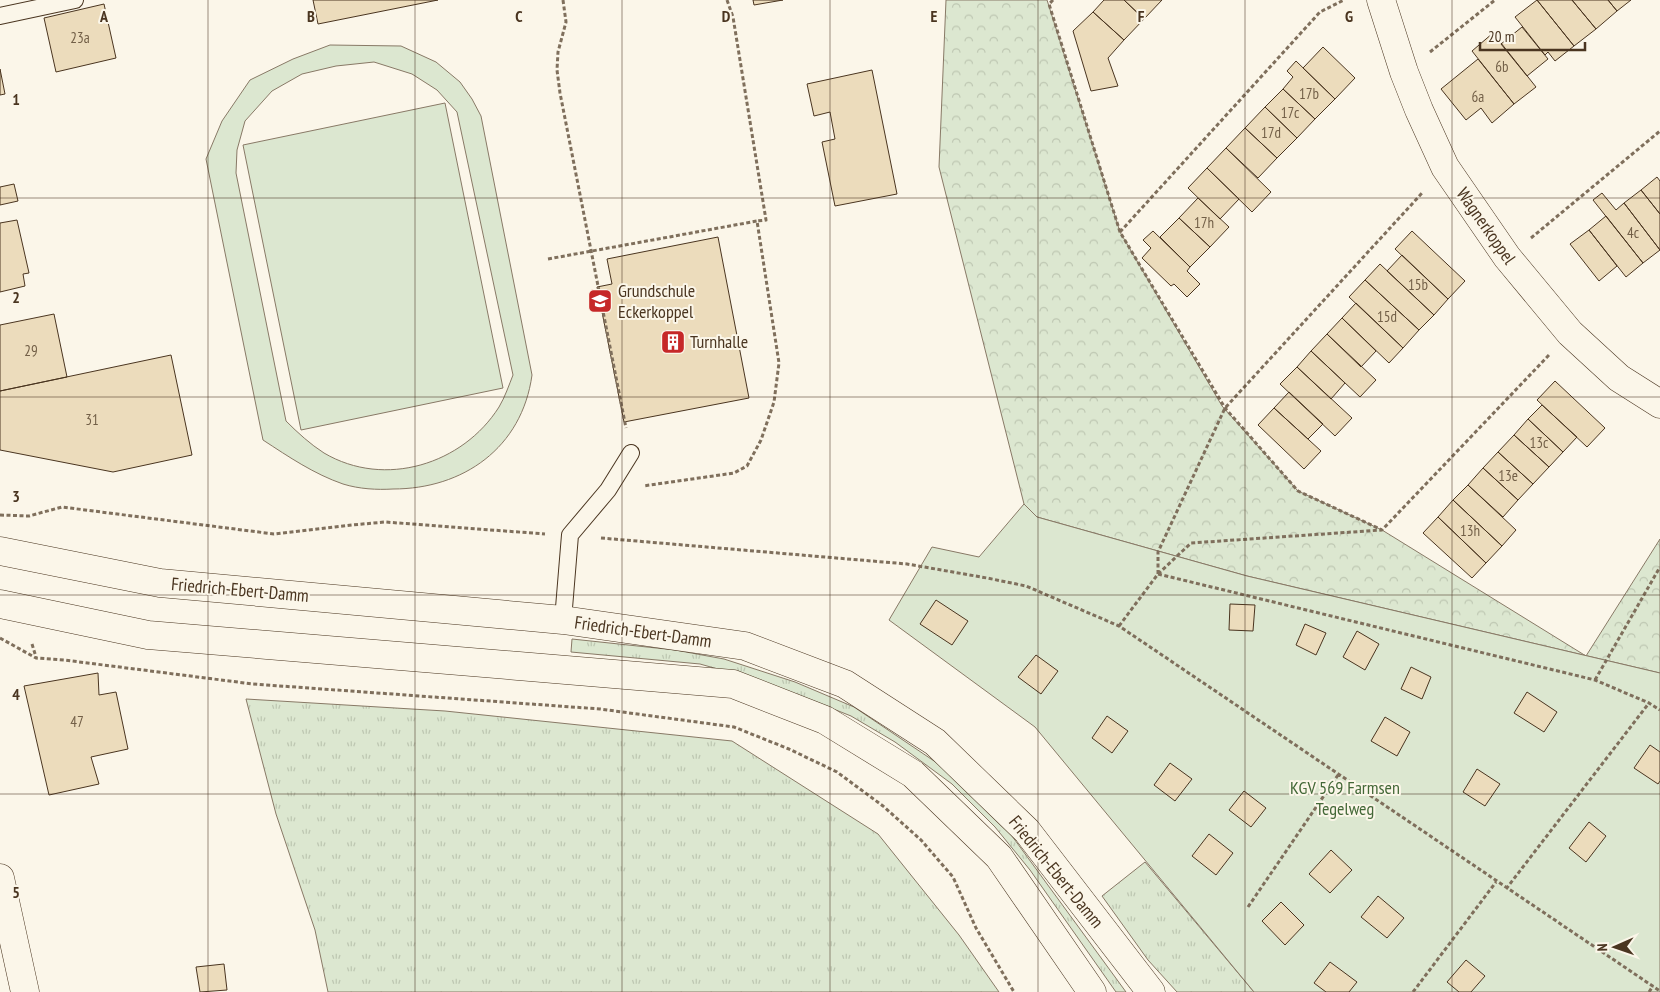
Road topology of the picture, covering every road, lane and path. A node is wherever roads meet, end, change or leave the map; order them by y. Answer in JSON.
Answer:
{"nodes":[{"id":1,"x":75,"y":0,"type":"edge"},
{"id":2,"x":563,"y":0,"type":"edge"},
{"id":3,"x":728,"y":0,"type":"edge"},
{"id":4,"x":1053,"y":0,"type":"edge"},
{"id":5,"x":1344,"y":0,"type":"edge"},
{"id":6,"x":1381,"y":0,"type":"edge"},
{"id":7,"x":1495,"y":0,"type":"edge"},
{"id":8,"x":0,"y":16,"type":"edge"},
{"id":9,"x":1404,"y":72,"type":"junction"},
{"id":10,"x":1660,"y":131,"type":"edge"},
{"id":11,"x":1446,"y":167,"type":"junction"},
{"id":12,"x":757,"y":221,"type":"junction"},
{"id":13,"x":1120,"y":232,"type":"junction"},
{"id":14,"x":591,"y":251,"type":"junction"},
{"id":15,"x":1508,"y":257,"type":"junction"},
{"id":16,"x":548,"y":259,"type":"dead end"},
{"id":17,"x":1570,"y":333,"type":"junction"},
{"id":18,"x":1660,"y":404,"type":"edge"},
{"id":19,"x":1225,"y":408,"type":"junction"},
{"id":20,"x":632,"y":453,"type":"joint"},
{"id":21,"x":608,"y":490,"type":"junction"},
{"id":22,"x":0,"y":515,"type":"edge"},
{"id":23,"x":1382,"y":530,"type":"junction"},
{"id":24,"x":570,"y":535,"type":"junction"},
{"id":25,"x":0,"y":551,"type":"edge"},
{"id":26,"x":1660,"y":567,"type":"edge"},
{"id":27,"x":1158,"y":574,"type":"junction"},
{"id":28,"x":0,"y":604,"type":"edge"},
{"id":29,"x":563,"y":620,"type":"junction"},
{"id":30,"x":1118,"y":626,"type":"junction"},
{"id":31,"x":0,"y":638,"type":"edge"},
{"id":32,"x":1595,"y":680,"type":"junction"},
{"id":33,"x":1649,"y":704,"type":"junction"},
{"id":34,"x":1660,"y":710,"type":"edge"},
{"id":35,"x":1338,"y":775,"type":"junction"},
{"id":36,"x":0,"y":878,"type":"edge"},
{"id":37,"x":1496,"y":882,"type":"junction"},
{"id":38,"x":1506,"y":889,"type":"junction"},
{"id":39,"x":1248,"y":907,"type":"dead end"},
{"id":40,"x":1653,"y":986,"type":"junction"},
{"id":41,"x":1660,"y":991,"type":"edge"},
{"id":42,"x":25,"y":992,"type":"edge"},
{"id":43,"x":1014,"y":992,"type":"edge"},
{"id":44,"x":1092,"y":992,"type":"edge"},
{"id":45,"x":1151,"y":992,"type":"edge"},
{"id":46,"x":1413,"y":992,"type":"edge"},
{"id":47,"x":1649,"y":992,"type":"edge"}],
"edges":[{"from":1,"to":8,"type":"lane"},
{"from":2,"to":14,"type":"path"},
{"from":3,"to":12,"type":"path"},
{"from":4,"to":13,"type":"path"},
{"from":5,"to":13,"type":"path"},
{"from":6,"to":9,"type":"main road","name":"Wagnerkoppel"},
{"from":7,"to":9,"type":"path"},
{"from":9,"to":11,"type":"main road","name":"Wagnerkoppel"},
{"from":10,"to":15,"type":"path"},
{"from":11,"to":15,"type":"main road","name":"Wagnerkoppel"},
{"from":11,"to":19,"type":"path"},
{"from":12,"to":14,"type":"path"},
{"from":12,"to":21,"type":"path"},
{"from":13,"to":19,"type":"path"},
{"from":14,"to":16,"type":"path"},
{"from":14,"to":20,"type":"path"},
{"from":15,"to":17,"type":"main road","name":"Wagnerkoppel"},
{"from":17,"to":18,"type":"main road","name":"Wagnerkoppel"},
{"from":17,"to":23,"type":"path"},
{"from":19,"to":23,"type":"path"},
{"from":19,"to":27,"type":"path"},
{"from":20,"to":21,"type":"lane"},
{"from":21,"to":24,"type":"lane"},
{"from":22,"to":24,"type":"path"},
{"from":23,"to":27,"type":"path"},
{"from":24,"to":29,"type":"lane"},
{"from":24,"to":30,"type":"path"},
{"from":25,"to":29,"type":"main road","name":"Friedrich-Ebert-Damm"},
{"from":26,"to":32,"type":"path"},
{"from":27,"to":30,"type":"path"},
{"from":27,"to":32,"type":"path"},
{"from":28,"to":44,"type":"main road","name":"Friedrich-Ebert-Damm"},
{"from":29,"to":45,"type":"main road","name":"Friedrich-Ebert-Damm"},
{"from":30,"to":35,"type":"path"},
{"from":31,"to":43,"type":"path"},
{"from":32,"to":33,"type":"path"},
{"from":33,"to":34,"type":"path"},
{"from":33,"to":38,"type":"path"},
{"from":35,"to":37,"type":"path"},
{"from":35,"to":39,"type":"path"},
{"from":36,"to":42,"type":"main road"},
{"from":37,"to":38,"type":"path"},
{"from":37,"to":46,"type":"path"},
{"from":38,"to":40,"type":"path"},
{"from":40,"to":41,"type":"path"},
{"from":40,"to":47,"type":"path"}]}
